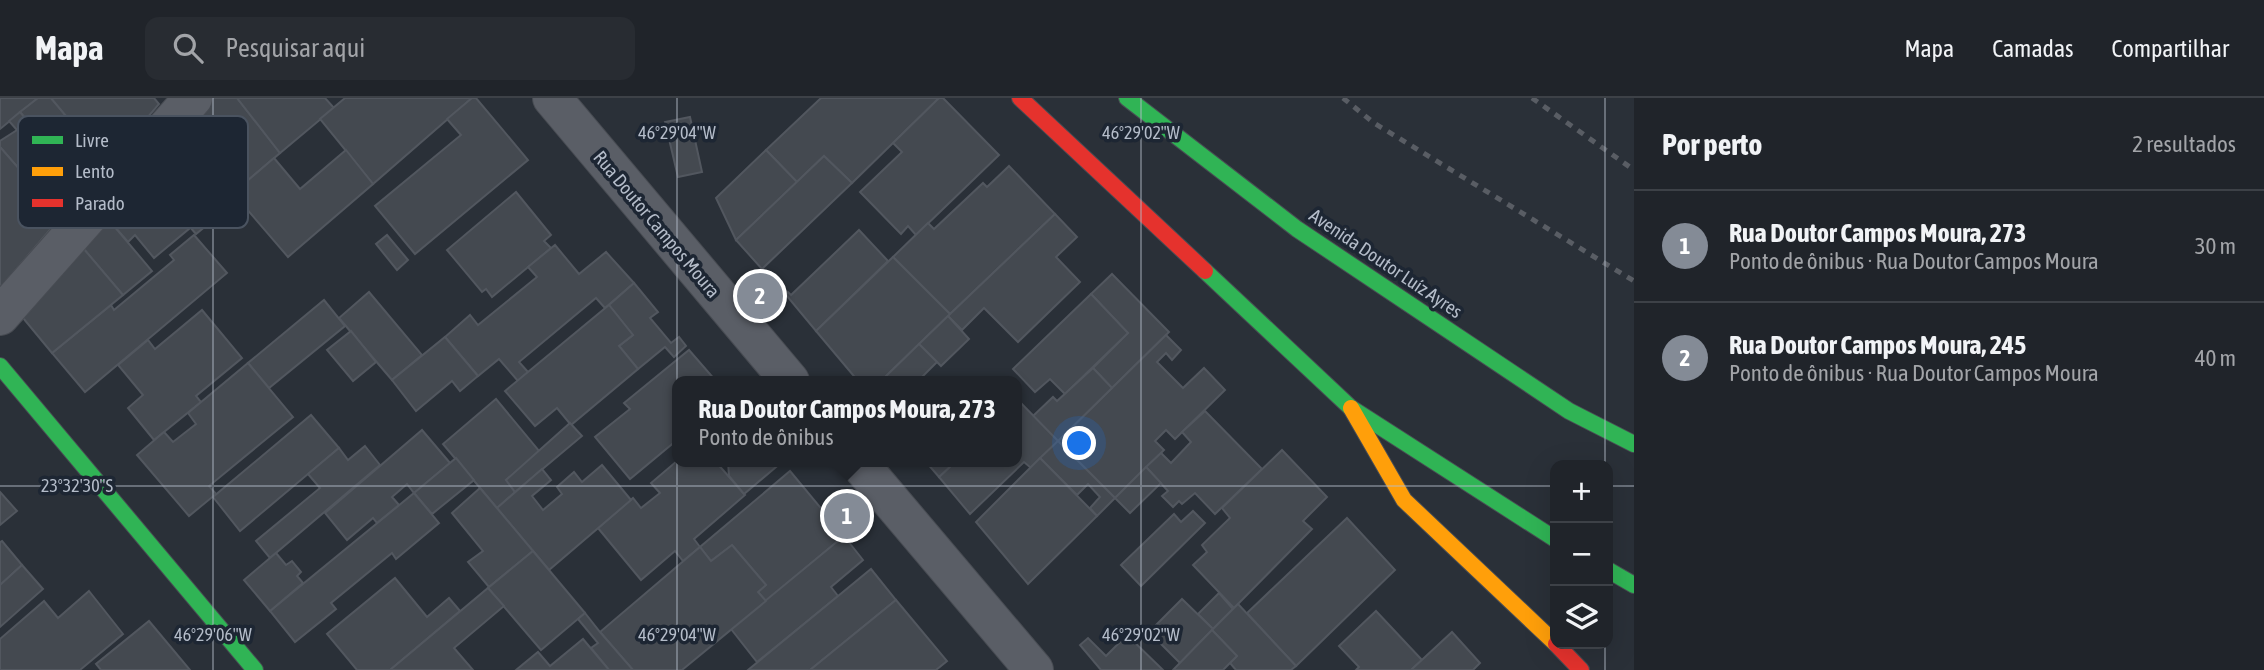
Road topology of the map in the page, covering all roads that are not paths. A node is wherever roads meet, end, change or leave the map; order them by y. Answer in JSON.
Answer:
{"nodes":[{"id":1,"x":193,"y":98,"type":"edge"},
{"id":2,"x":552,"y":98,"type":"edge"},
{"id":3,"x":1020,"y":98,"type":"edge"},
{"id":4,"x":1127,"y":98,"type":"edge"},
{"id":5,"x":177,"y":116,"type":"edge"},
{"id":6,"x":78,"y":228,"type":"edge"},
{"id":7,"x":0,"y":316,"type":"edge"},
{"id":8,"x":0,"y":366,"type":"edge"},
{"id":9,"x":786,"y":376,"type":"edge"},
{"id":10,"x":1351,"y":408,"type":"junction"},
{"id":11,"x":1634,"y":444,"type":"edge"},
{"id":12,"x":862,"y":467,"type":"edge"},
{"id":13,"x":1550,"y":536,"type":"edge"},
{"id":14,"x":1613,"y":573,"type":"edge"},
{"id":15,"x":1634,"y":585,"type":"edge"},
{"id":16,"x":1550,"y":639,"type":"edge"},
{"id":17,"x":1560,"y":649,"type":"edge"},
{"id":18,"x":256,"y":670,"type":"edge"},
{"id":19,"x":1034,"y":670,"type":"edge"},
{"id":20,"x":1581,"y":670,"type":"edge"}],
"edges":[{"from":1,"to":5,"type":"street"},
{"from":2,"to":9,"type":"street","name":"Rua Doutor Campos Moura"},
{"from":3,"to":10,"type":"main road"},
{"from":4,"to":11,"type":"main road","name":"Avenida Doutor Luíz Ayres"},
{"from":6,"to":7,"type":"street"},
{"from":8,"to":18,"type":"main road"},
{"from":10,"to":13,"type":"main road"},
{"from":10,"to":16,"type":"main road"},
{"from":12,"to":19,"type":"street"},
{"from":14,"to":15,"type":"main road"},
{"from":17,"to":20,"type":"main road"}]}
